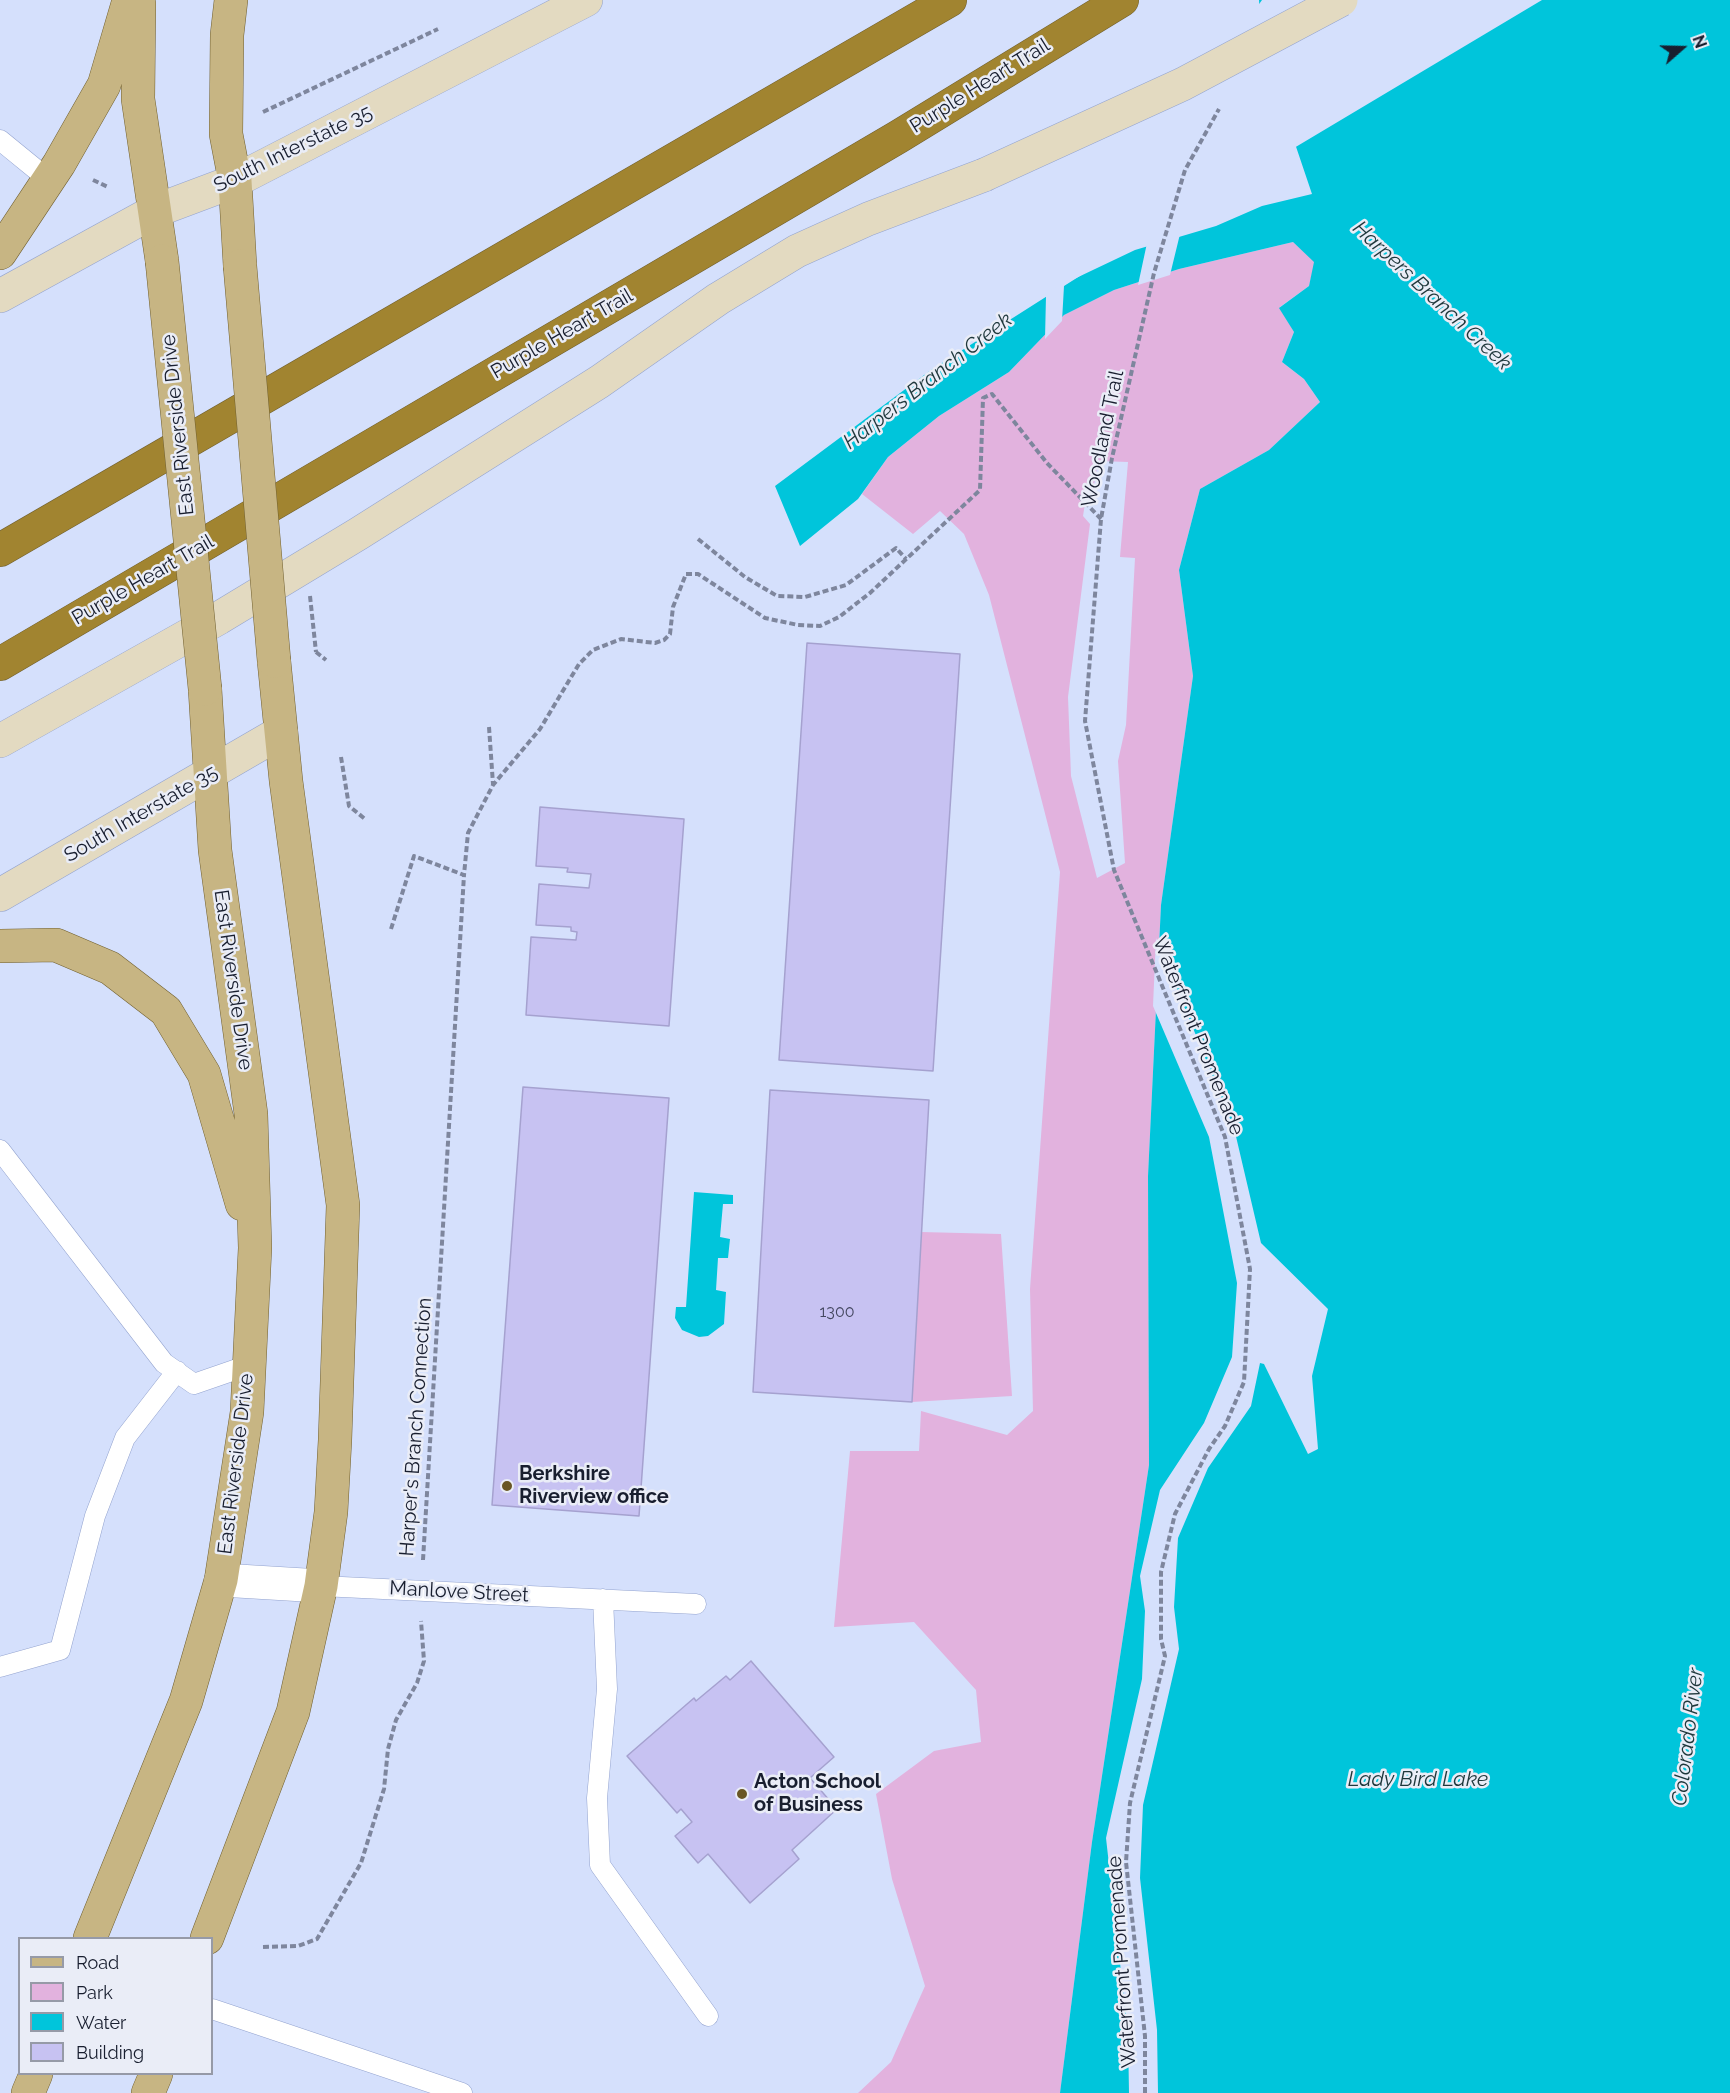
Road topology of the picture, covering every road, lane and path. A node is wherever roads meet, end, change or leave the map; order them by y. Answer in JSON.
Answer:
{"nodes":[{"id":1,"x":129,"y":0,"type":"edge"},
{"id":2,"x":139,"y":0,"type":"edge"},
{"id":3,"x":231,"y":0,"type":"edge"},
{"id":4,"x":586,"y":0,"type":"edge"},
{"id":5,"x":950,"y":0,"type":"edge"},
{"id":6,"x":1341,"y":0,"type":"edge"},
{"id":7,"x":1118,"y":2,"type":"edge"},
{"id":8,"x":446,"y":26,"type":"dead end"},
{"id":9,"x":1225,"y":98,"type":"dead end"},
{"id":10,"x":263,"y":112,"type":"dead end"},
{"id":11,"x":0,"y":140,"type":"edge"},
{"id":12,"x":49,"y":180,"type":"junction"},
{"id":13,"x":235,"y":181,"type":"junction"},
{"id":14,"x":154,"y":211,"type":"junction"},
{"id":15,"x":0,"y":253,"type":"edge"},
{"id":16,"x":0,"y":296,"type":"edge"},
{"id":17,"x":1101,"y":519,"type":"junction"},
{"id":18,"x":699,"y":539,"type":"dead end"},
{"id":19,"x":0,"y":550,"type":"edge"},
{"id":20,"x":906,"y":559,"type":"junction"},
{"id":21,"x":316,"y":652,"type":"dead end"},
{"id":22,"x":326,"y":660,"type":"dead end"},
{"id":23,"x":0,"y":664,"type":"edge"},
{"id":24,"x":489,"y":727,"type":"dead end"},
{"id":25,"x":281,"y":732,"type":"junction"},
{"id":26,"x":0,"y":741,"type":"edge"},
{"id":27,"x":341,"y":757,"type":"dead end"},
{"id":28,"x":209,"y":775,"type":"junction"},
{"id":29,"x":493,"y":785,"type":"junction"},
{"id":30,"x":365,"y":819,"type":"dead end"},
{"id":31,"x":1114,"y":870,"type":"joint"},
{"id":32,"x":464,"y":875,"type":"junction"},
{"id":33,"x":0,"y":895,"type":"edge"},
{"id":34,"x":391,"y":929,"type":"dead end"},
{"id":35,"x":0,"y":946,"type":"edge"},
{"id":36,"x":0,"y":1150,"type":"edge"},
{"id":37,"x":255,"y":1248,"type":"junction"},
{"id":38,"x":249,"y":1365,"type":"junction"},
{"id":39,"x":177,"y":1371,"type":"junction"},
{"id":40,"x":221,"y":1580,"type":"junction"},
{"id":41,"x":321,"y":1586,"type":"junction"},
{"id":42,"x":419,"y":1590,"type":"junction"},
{"id":43,"x":603,"y":1599,"type":"junction"},
{"id":44,"x":696,"y":1604,"type":"dead end"},
{"id":45,"x":0,"y":1667,"type":"edge"},
{"id":46,"x":90,"y":1937,"type":"edge"},
{"id":47,"x":207,"y":1937,"type":"edge"},
{"id":48,"x":263,"y":1947,"type":"dead end"},
{"id":49,"x":213,"y":2008,"type":"edge"},
{"id":50,"x":708,"y":2016,"type":"dead end"},
{"id":51,"x":35,"y":2075,"type":"edge"},
{"id":52,"x":155,"y":2075,"type":"edge"},
{"id":53,"x":28,"y":2093,"type":"edge"},
{"id":54,"x":148,"y":2093,"type":"edge"},
{"id":55,"x":462,"y":2093,"type":"edge"},
{"id":56,"x":1145,"y":2093,"type":"edge"}],
"edges":[{"from":1,"to":12,"type":"main road"},
{"from":2,"to":14,"type":"main road","name":"East Riverside Drive"},
{"from":3,"to":13,"type":"main road"},
{"from":4,"to":13,"type":"main road","name":"South Interstate 35"},
{"from":5,"to":19,"type":"highway"},
{"from":6,"to":26,"type":"main road","bridge":true},
{"from":7,"to":23,"type":"highway","name":"Purple Heart Trail"},
{"from":8,"to":10,"type":"path"},
{"from":9,"to":17,"type":"path","name":"Woodland Trail"},
{"from":11,"to":12,"type":"lane"},
{"from":12,"to":15,"type":"main road"},
{"from":13,"to":14,"type":"main road","name":"South Interstate 35"},
{"from":13,"to":25,"type":"main road","bridge":true},
{"from":14,"to":16,"type":"main road","name":"South Interstate 35"},
{"from":14,"to":28,"type":"main road","name":"East Riverside Drive","bridge":true},
{"from":17,"to":20,"type":"path","name":"Harper's Branch Connection"},
{"from":17,"to":31,"type":"path","name":"Woodland Trail"},
{"from":18,"to":20,"type":"path"},
{"from":20,"to":29,"type":"path","name":"Harper's Branch Connection"},
{"from":21,"to":22,"type":"path"},
{"from":24,"to":29,"type":"path"},
{"from":25,"to":28,"type":"main road","name":"South Interstate 35"},
{"from":25,"to":41,"type":"main road"},
{"from":27,"to":30,"type":"path"},
{"from":28,"to":33,"type":"main road","name":"South Interstate 35"},
{"from":28,"to":37,"type":"main road","name":"East Riverside Drive"},
{"from":29,"to":32,"type":"path","name":"Harper's Branch Connection"},
{"from":31,"to":56,"type":"path","name":"Waterfront Promenade"},
{"from":32,"to":34,"type":"path"},
{"from":32,"to":42,"type":"path","name":"Harper's Branch Connection"},
{"from":35,"to":37,"type":"main road"},
{"from":36,"to":39,"type":"lane"},
{"from":37,"to":38,"type":"main road","name":"East Riverside Drive"},
{"from":38,"to":39,"type":"lane"},
{"from":38,"to":40,"type":"main road","name":"East Riverside Drive"},
{"from":39,"to":45,"type":"lane"},
{"from":40,"to":41,"type":"street","name":"Manlove Street"},
{"from":40,"to":46,"type":"main road","name":"East Riverside Drive"},
{"from":41,"to":42,"type":"lane","name":"Manlove Street"},
{"from":41,"to":47,"type":"main road"},
{"from":42,"to":43,"type":"lane","name":"Manlove Street"},
{"from":42,"to":48,"type":"path","name":"Harper's Branch Connection"},
{"from":43,"to":44,"type":"lane","name":"Manlove Street"},
{"from":43,"to":50,"type":"lane"},
{"from":49,"to":55,"type":"lane"},
{"from":51,"to":53,"type":"main road"},
{"from":52,"to":54,"type":"main road"}]}
